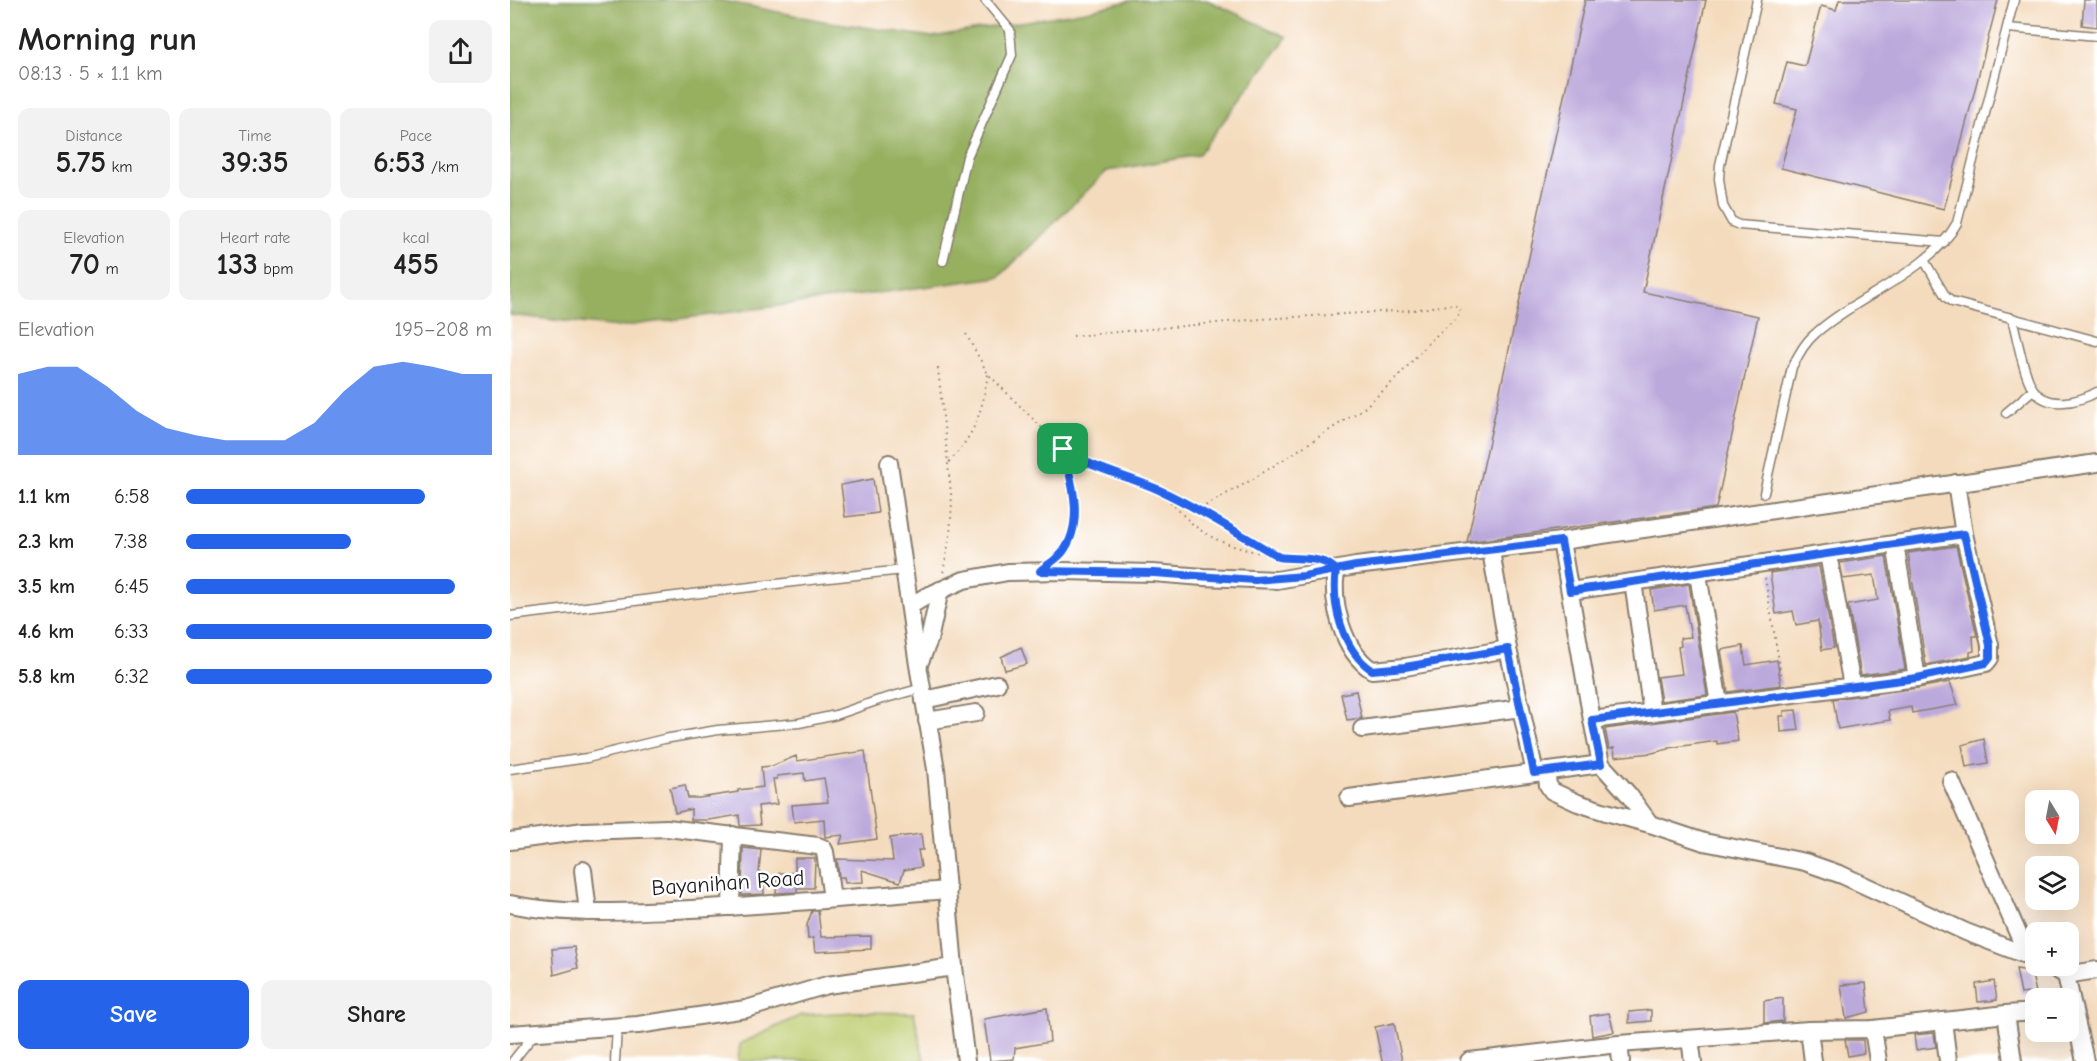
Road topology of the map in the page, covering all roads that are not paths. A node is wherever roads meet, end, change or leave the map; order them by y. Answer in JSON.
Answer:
{"nodes":[{"id":1,"x":985,"y":0,"type":"edge"},
{"id":2,"x":1757,"y":0,"type":"edge"},
{"id":3,"x":2014,"y":0,"type":"edge"},
{"id":4,"x":2008,"y":28,"type":"junction"},
{"id":5,"x":2097,"y":36,"type":"edge"},
{"id":6,"x":1944,"y":242,"type":"junction"},
{"id":7,"x":1924,"y":260,"type":"junction"},
{"id":8,"x":943,"y":261,"type":"dead end"},
{"id":9,"x":2012,"y":318,"type":"junction"},
{"id":10,"x":2097,"y":340,"type":"edge"},
{"id":11,"x":2033,"y":390,"type":"junction"},
{"id":12,"x":2097,"y":392,"type":"edge"},
{"id":13,"x":2006,"y":413,"type":"dead end"},
{"id":14,"x":889,"y":463,"type":"dead end"},
{"id":15,"x":2097,"y":463,"type":"edge"},
{"id":16,"x":1956,"y":483,"type":"junction"},
{"id":17,"x":1764,"y":493,"type":"dead end"},
{"id":18,"x":1964,"y":534,"type":"junction"},
{"id":19,"x":1561,"y":541,"type":"junction"},
{"id":20,"x":1895,"y":544,"type":"junction"},
{"id":21,"x":1491,"y":551,"type":"junction"},
{"id":22,"x":1828,"y":554,"type":"junction"},
{"id":23,"x":904,"y":570,"type":"junction"},
{"id":24,"x":1336,"y":570,"type":"junction"},
{"id":25,"x":1698,"y":574,"type":"junction"},
{"id":26,"x":1633,"y":582,"type":"junction"},
{"id":27,"x":940,"y":590,"type":"junction"},
{"id":28,"x":1570,"y":591,"type":"junction"},
{"id":29,"x":909,"y":606,"type":"junction"},
{"id":30,"x":510,"y":616,"type":"edge"},
{"id":31,"x":1508,"y":649,"type":"junction"},
{"id":32,"x":918,"y":665,"type":"junction"},
{"id":33,"x":1917,"y":678,"type":"junction"},
{"id":34,"x":997,"y":684,"type":"dead end"},
{"id":35,"x":1852,"y":686,"type":"junction"},
{"id":36,"x":923,"y":694,"type":"junction"},
{"id":37,"x":1719,"y":704,"type":"junction"},
{"id":38,"x":1521,"y":708,"type":"junction"},
{"id":39,"x":976,"y":713,"type":"dead end"},
{"id":40,"x":1652,"y":713,"type":"junction"},
{"id":41,"x":1592,"y":720,"type":"junction"},
{"id":42,"x":927,"y":721,"type":"junction"},
{"id":43,"x":1362,"y":729,"type":"dead end"},
{"id":44,"x":1601,"y":764,"type":"junction"},
{"id":45,"x":510,"y":768,"type":"edge"},
{"id":46,"x":1540,"y":772,"type":"junction"},
{"id":47,"x":1951,"y":781,"type":"dead end"},
{"id":48,"x":1349,"y":798,"type":"dead end"},
{"id":49,"x":1650,"y":824,"type":"junction"},
{"id":50,"x":733,"y":835,"type":"junction"},
{"id":51,"x":510,"y":841,"type":"edge"},
{"id":52,"x":583,"y":870,"type":"dead end"},
{"id":53,"x":948,"y":890,"type":"junction"},
{"id":54,"x":832,"y":898,"type":"junction"},
{"id":55,"x":510,"y":904,"type":"edge"},
{"id":56,"x":731,"y":907,"type":"junction"},
{"id":57,"x":588,"y":912,"type":"junction"},
{"id":58,"x":2025,"y":943,"type":"edge"},
{"id":59,"x":2025,"y":954,"type":"edge"},
{"id":60,"x":954,"y":967,"type":"junction"},
{"id":61,"x":2097,"y":970,"type":"edge"},
{"id":62,"x":2079,"y":973,"type":"edge"},
{"id":63,"x":2025,"y":1013,"type":"edge"},
{"id":64,"x":2006,"y":1014,"type":"junction"},
{"id":65,"x":1943,"y":1022,"type":"junction"},
{"id":66,"x":617,"y":1027,"type":"junction"},
{"id":67,"x":1873,"y":1029,"type":"junction"},
{"id":68,"x":1809,"y":1030,"type":"junction"},
{"id":69,"x":535,"y":1032,"type":"junction"},
{"id":70,"x":510,"y":1034,"type":"edge"},
{"id":71,"x":1690,"y":1039,"type":"junction"},
{"id":72,"x":2079,"y":1039,"type":"edge"},
{"id":73,"x":1619,"y":1044,"type":"junction"},
{"id":74,"x":1561,"y":1056,"type":"edge"},
{"id":75,"x":1498,"y":1059,"type":"edge"},
{"id":76,"x":513,"y":1061,"type":"edge"},
{"id":77,"x":615,"y":1061,"type":"edge"},
{"id":78,"x":966,"y":1061,"type":"edge"},
{"id":79,"x":1470,"y":1061,"type":"edge"},
{"id":80,"x":1621,"y":1061,"type":"edge"},
{"id":81,"x":1693,"y":1061,"type":"edge"},
{"id":82,"x":1813,"y":1061,"type":"edge"},
{"id":83,"x":1878,"y":1061,"type":"edge"},
{"id":84,"x":1948,"y":1061,"type":"edge"},
{"id":85,"x":2013,"y":1061,"type":"edge"},
{"id":86,"x":2085,"y":1061,"type":"edge"}],
"edges":[{"from":1,"to":8,"type":"lane"},
{"from":2,"to":6,"type":"lane"},
{"from":3,"to":4,"type":"lane"},
{"from":4,"to":5,"type":"lane"},
{"from":4,"to":6,"type":"lane"},
{"from":6,"to":7,"type":"lane"},
{"from":7,"to":9,"type":"lane"},
{"from":7,"to":17,"type":"lane"},
{"from":9,"to":10,"type":"lane"},
{"from":9,"to":11,"type":"lane"},
{"from":11,"to":12,"type":"lane"},
{"from":11,"to":13,"type":"lane"},
{"from":14,"to":23,"type":"street"},
{"from":15,"to":16,"type":"street"},
{"from":16,"to":18,"type":"street"},
{"from":16,"to":19,"type":"street"},
{"from":18,"to":20,"type":"street"},
{"from":18,"to":33,"type":"street"},
{"from":19,"to":21,"type":"street"},
{"from":19,"to":28,"type":"street"},
{"from":20,"to":22,"type":"street"},
{"from":20,"to":33,"type":"street"},
{"from":21,"to":24,"type":"street"},
{"from":21,"to":31,"type":"street"},
{"from":22,"to":25,"type":"street"},
{"from":22,"to":35,"type":"street"},
{"from":23,"to":29,"type":"street"},
{"from":23,"to":30,"type":"lane"},
{"from":24,"to":27,"type":"street"},
{"from":24,"to":31,"type":"street"},
{"from":25,"to":26,"type":"street"},
{"from":25,"to":37,"type":"street"},
{"from":26,"to":28,"type":"street"},
{"from":26,"to":40,"type":"street"},
{"from":27,"to":29,"type":"street"},
{"from":27,"to":32,"type":"street"},
{"from":28,"to":41,"type":"street"},
{"from":29,"to":32,"type":"street"},
{"from":31,"to":38,"type":"street"},
{"from":32,"to":36,"type":"street"},
{"from":33,"to":35,"type":"street"},
{"from":34,"to":36,"type":"street"},
{"from":35,"to":37,"type":"street"},
{"from":36,"to":42,"type":"street"},
{"from":36,"to":45,"type":"lane"},
{"from":37,"to":40,"type":"street"},
{"from":38,"to":43,"type":"street"},
{"from":38,"to":46,"type":"street"},
{"from":39,"to":42,"type":"street"},
{"from":40,"to":41,"type":"street"},
{"from":41,"to":44,"type":"street"},
{"from":42,"to":53,"type":"street"},
{"from":44,"to":46,"type":"street"},
{"from":44,"to":49,"type":"street"},
{"from":46,"to":48,"type":"street"},
{"from":46,"to":49,"type":"street"},
{"from":47,"to":58,"type":"street"},
{"from":49,"to":59,"type":"street"},
{"from":50,"to":51,"type":"street"},
{"from":50,"to":54,"type":"street"},
{"from":50,"to":56,"type":"street"},
{"from":52,"to":57,"type":"street"},
{"from":53,"to":54,"type":"street","name":"Bayanihan Road"},
{"from":53,"to":60,"type":"street"},
{"from":54,"to":56,"type":"street","name":"Bayanihan Road"},
{"from":55,"to":57,"type":"street","name":"Bayanihan Road"},
{"from":56,"to":57,"type":"street","name":"Bayanihan Road"},
{"from":60,"to":66,"type":"street"},
{"from":60,"to":78,"type":"street"},
{"from":61,"to":62,"type":"street"},
{"from":63,"to":64,"type":"street"},
{"from":64,"to":65,"type":"street"},
{"from":64,"to":85,"type":"street"},
{"from":65,"to":67,"type":"street"},
{"from":65,"to":84,"type":"street"},
{"from":66,"to":69,"type":"street"},
{"from":66,"to":77,"type":"lane"},
{"from":67,"to":68,"type":"street"},
{"from":67,"to":83,"type":"street"},
{"from":68,"to":71,"type":"street"},
{"from":68,"to":82,"type":"street"},
{"from":69,"to":70,"type":"street"},
{"from":69,"to":76,"type":"lane"},
{"from":71,"to":73,"type":"street"},
{"from":71,"to":81,"type":"street"},
{"from":72,"to":86,"type":"street"},
{"from":73,"to":74,"type":"street"},
{"from":73,"to":80,"type":"street"},
{"from":74,"to":75,"type":"street"},
{"from":75,"to":79,"type":"street"}]}
